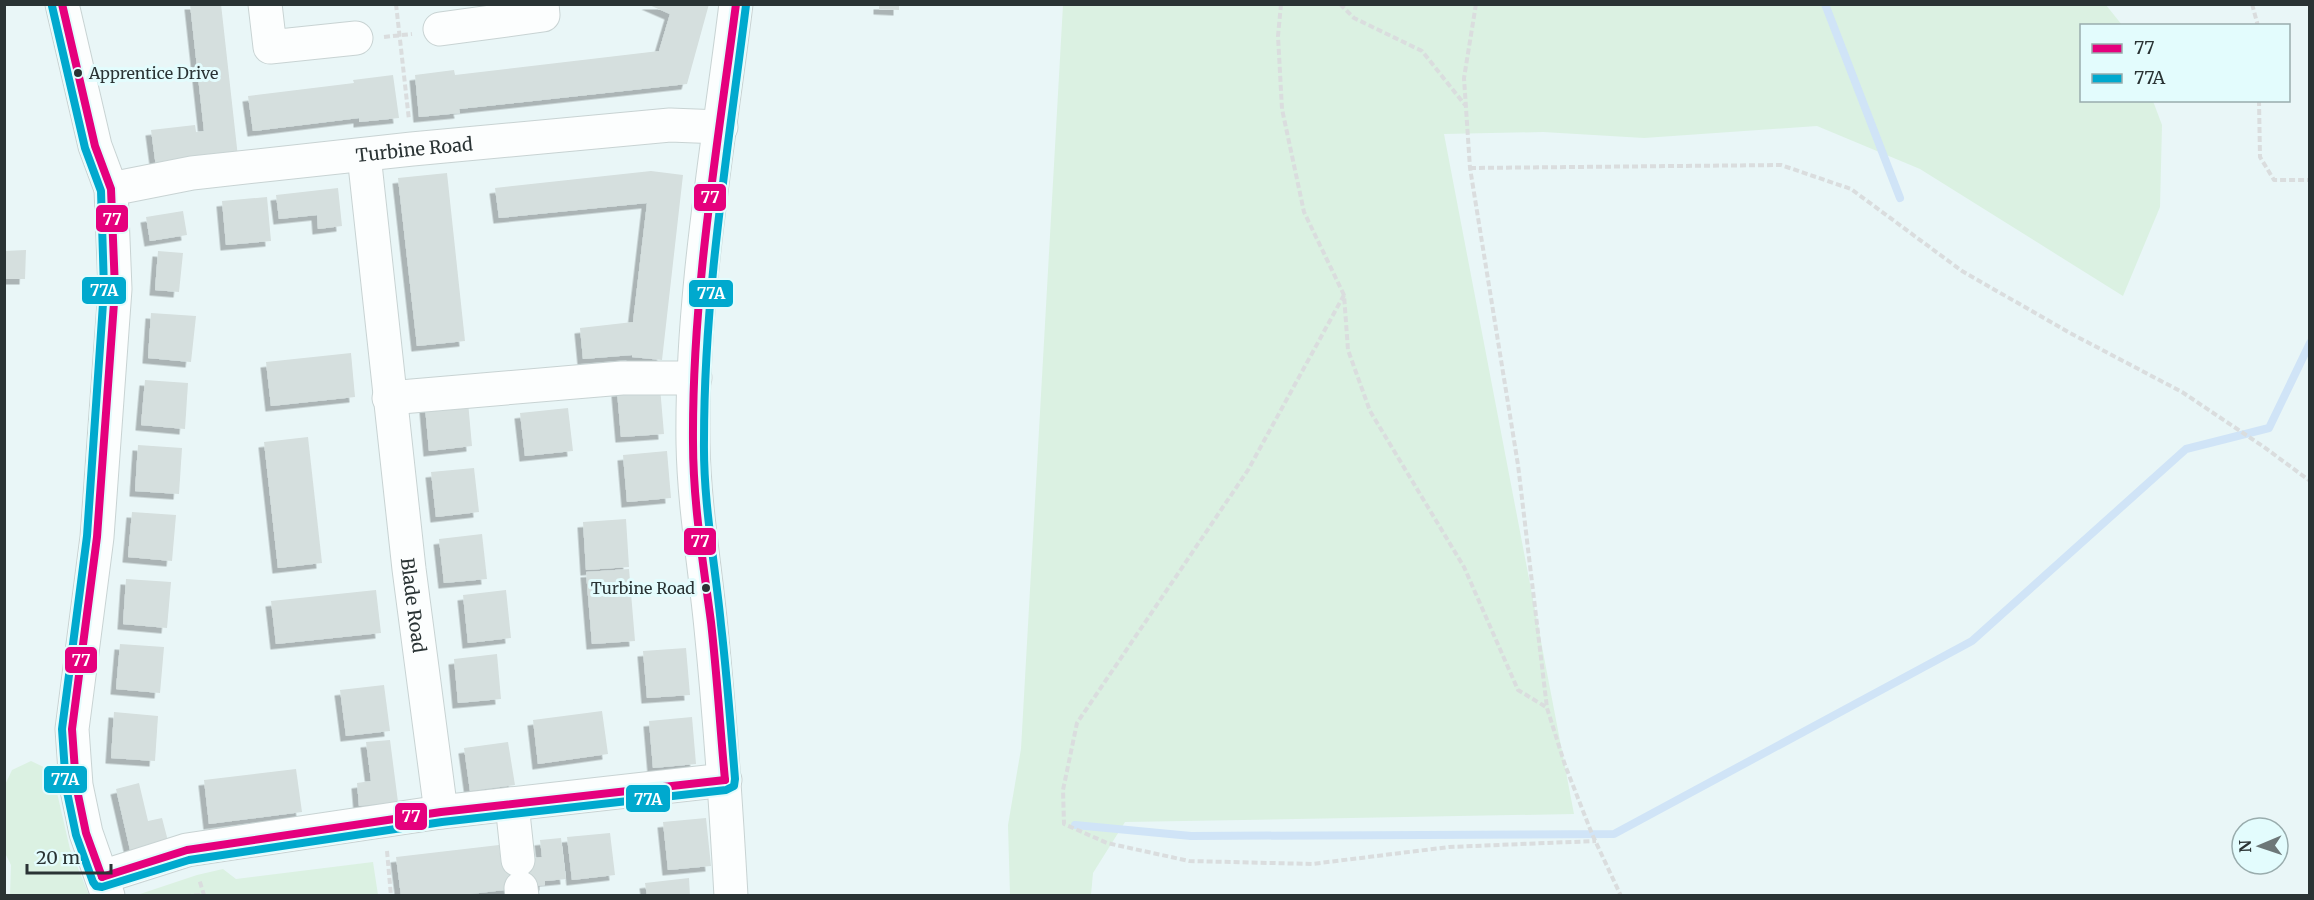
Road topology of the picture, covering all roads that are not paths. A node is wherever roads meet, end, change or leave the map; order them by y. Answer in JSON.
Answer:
{"nodes":[{"id":1,"x":62,"y":4,"type":"edge"},
{"id":2,"x":265,"y":4,"type":"edge"},
{"id":3,"x":542,"y":4,"type":"edge"},
{"id":4,"x":736,"y":4,"type":"edge"},
{"id":5,"x":440,"y":29,"type":"road end"},
{"id":6,"x":356,"y":38,"type":"road end"},
{"id":7,"x":721,"y":127,"type":"junction"},
{"id":8,"x":364,"y":155,"type":"junction"},
{"id":9,"x":111,"y":189,"type":"junction"},
{"id":10,"x":695,"y":378,"type":"junction"},
{"id":11,"x":389,"y":398,"type":"junction"},
{"id":12,"x":725,"y":780,"type":"junction"},
{"id":13,"x":512,"y":804,"type":"junction"},
{"id":14,"x":441,"y":812,"type":"junction"},
{"id":15,"x":520,"y":881,"type":"edge"},
{"id":16,"x":105,"y":886,"type":"edge"},
{"id":17,"x":731,"y":896,"type":"edge"}],
"edges":[{"from":1,"to":9,"type":"street"},
{"from":2,"to":6,"type":"street"},
{"from":3,"to":5,"type":"street"},
{"from":4,"to":7,"type":"street"},
{"from":7,"to":8,"type":"street","name":"Turbine Road"},
{"from":7,"to":10,"type":"street"},
{"from":8,"to":9,"type":"street","name":"Turbine Road"},
{"from":8,"to":11,"type":"street","name":"Blade Road"},
{"from":9,"to":16,"type":"street"},
{"from":10,"to":11,"type":"street"},
{"from":10,"to":12,"type":"street"},
{"from":11,"to":14,"type":"street","name":"Blade Road"},
{"from":12,"to":13,"type":"street"},
{"from":12,"to":17,"type":"street"},
{"from":13,"to":14,"type":"street"},
{"from":13,"to":15,"type":"street"},
{"from":14,"to":16,"type":"street"}]}
